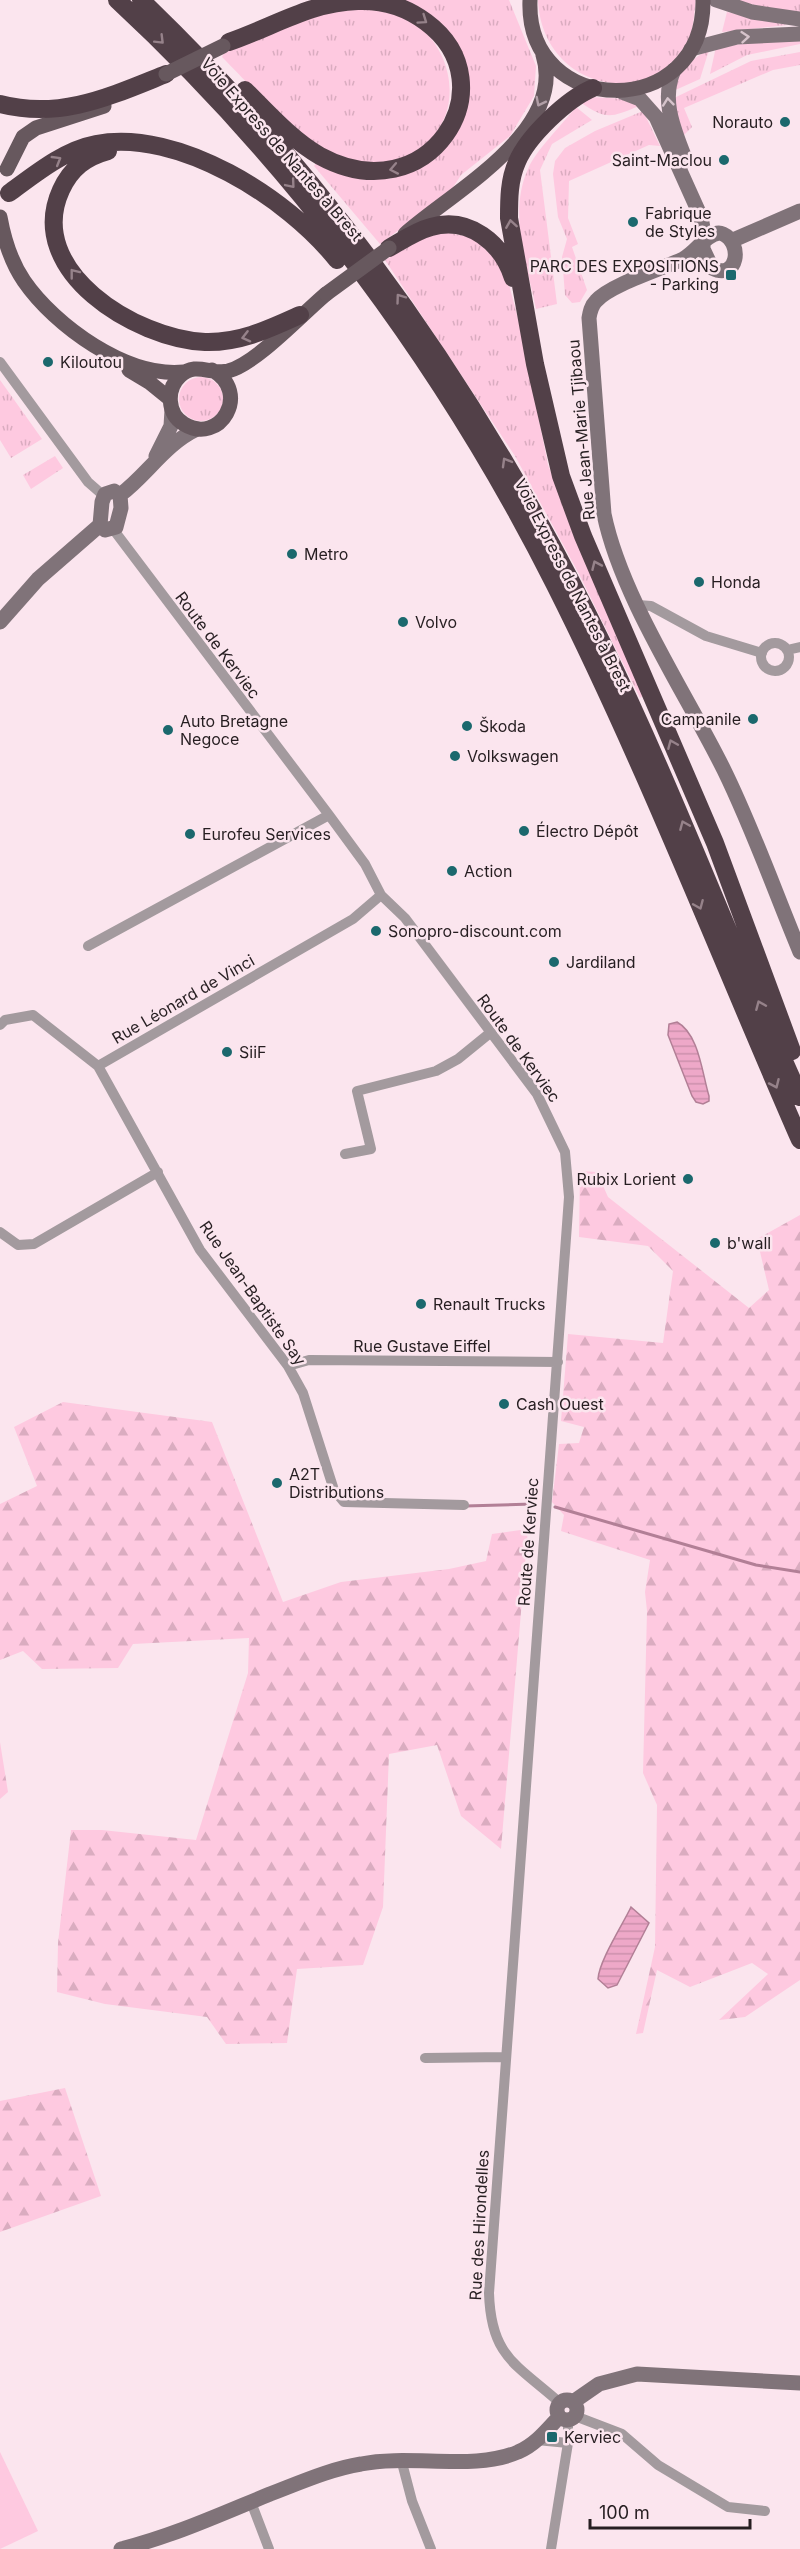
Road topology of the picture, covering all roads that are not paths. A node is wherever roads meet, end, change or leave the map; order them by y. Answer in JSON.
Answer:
{"nodes":[{"id":1,"x":117,"y":0,"type":"edge"},
{"id":2,"x":141,"y":0,"type":"edge"},
{"id":3,"x":318,"y":0,"type":"edge"},
{"id":4,"x":703,"y":0,"type":"edge"},
{"id":5,"x":716,"y":0,"type":"edge"},
{"id":6,"x":528,"y":3,"type":"edge"},
{"id":7,"x":800,"y":19,"type":"edge"},
{"id":8,"x":167,"y":25,"type":"junction"},
{"id":9,"x":800,"y":34,"type":"edge"},
{"id":10,"x":226,"y":44,"type":"junction"},
{"id":11,"x":540,"y":46,"type":"junction"},
{"id":12,"x":691,"y":49,"type":"junction"},
{"id":13,"x":674,"y":70,"type":"junction"},
{"id":14,"x":166,"y":74,"type":"junction"},
{"id":15,"x":593,"y":88,"type":"junction"},
{"id":16,"x":622,"y":92,"type":"junction"},
{"id":17,"x":0,"y":104,"type":"edge"},
{"id":18,"x":3,"y":163,"type":"edge"},
{"id":19,"x":9,"y":193,"type":"junction"},
{"id":20,"x":0,"y":210,"type":"edge"},
{"id":21,"x":800,"y":211,"type":"edge"},
{"id":22,"x":293,"y":213,"type":"junction"},
{"id":23,"x":0,"y":217,"type":"edge"},
{"id":24,"x":726,"y":237,"type":"junction"},
{"id":25,"x":704,"y":241,"type":"junction"},
{"id":26,"x":389,"y":248,"type":"junction"},
{"id":27,"x":0,"y":257,"type":"edge"},
{"id":28,"x":708,"y":263,"type":"junction"},
{"id":29,"x":664,"y":268,"type":"junction"},
{"id":30,"x":300,"y":315,"type":"junction"},
{"id":31,"x":0,"y":362,"type":"edge"},
{"id":32,"x":536,"y":364,"type":"junction"},
{"id":33,"x":212,"y":370,"type":"junction"},
{"id":34,"x":184,"y":372,"type":"junction"},
{"id":35,"x":171,"y":404,"type":"junction"},
{"id":36,"x":196,"y":429,"type":"junction"},
{"id":37,"x":154,"y":462,"type":"junction"},
{"id":38,"x":103,"y":498,"type":"junction"},
{"id":39,"x":120,"y":499,"type":"junction"},
{"id":40,"x":108,"y":523,"type":"junction"},
{"id":41,"x":638,"y":605,"type":"junction"},
{"id":42,"x":0,"y":622,"type":"edge"},
{"id":43,"x":800,"y":647,"type":"edge"},
{"id":44,"x":787,"y":650,"type":"junction"},
{"id":45,"x":762,"y":653,"type":"junction"},
{"id":46,"x":627,"y":735,"type":"junction"},
{"id":47,"x":329,"y":815,"type":"junction"},
{"id":48,"x":381,"y":895,"type":"junction"},
{"id":49,"x":88,"y":946,"type":"dead end"},
{"id":50,"x":800,"y":952,"type":"edge"},
{"id":51,"x":0,"y":1025,"type":"edge"},
{"id":52,"x":490,"y":1033,"type":"junction"},
{"id":53,"x":98,"y":1066,"type":"junction"},
{"id":54,"x":800,"y":1072,"type":"edge"},
{"id":55,"x":800,"y":1097,"type":"edge"},
{"id":56,"x":800,"y":1140,"type":"edge"},
{"id":57,"x":345,"y":1154,"type":"dead end"},
{"id":58,"x":158,"y":1172,"type":"junction"},
{"id":59,"x":0,"y":1232,"type":"edge"},
{"id":60,"x":558,"y":1362,"type":"junction"},
{"id":61,"x":288,"y":1366,"type":"junction"},
{"id":62,"x":464,"y":1505,"type":"dead end"},
{"id":63,"x":506,"y":2057,"type":"junction"},
{"id":64,"x":425,"y":2058,"type":"dead end"},
{"id":65,"x":800,"y":2383,"type":"edge"},
{"id":66,"x":567,"y":2411,"type":"junction"},
{"id":67,"x":537,"y":2440,"type":"junction"},
{"id":68,"x":568,"y":2443,"type":"junction"},
{"id":69,"x":401,"y":2459,"type":"junction"},
{"id":70,"x":251,"y":2502,"type":"junction"},
{"id":71,"x":765,"y":2511,"type":"dead end"},
{"id":72,"x":121,"y":2549,"type":"edge"},
{"id":73,"x":268,"y":2549,"type":"edge"},
{"id":74,"x":431,"y":2549,"type":"edge"},
{"id":75,"x":551,"y":2549,"type":"edge"}],
"edges":[{"from":1,"to":46,"type":"highway","name":"Voie Express de Nantes à Brest","one_way":true},
{"from":2,"to":8,"type":"highway","name":"Voie Express de Nantes à Brest"},
{"from":3,"to":10,"type":"main road"},
{"from":4,"to":12,"type":"main road"},
{"from":5,"to":7,"type":"street"},
{"from":6,"to":11,"type":"main road"},
{"from":10,"to":8,"type":"highway","one_way":true},
{"from":55,"to":8,"type":"highway","name":"Voie Express de Nantes à Brest","one_way":true},
{"from":12,"to":9,"type":"street","one_way":true},
{"from":10,"to":14,"type":"main road","bridge":true},
{"from":11,"to":15,"type":"main road"},
{"from":11,"to":26,"type":"main road","one_way":true},
{"from":12,"to":13,"type":"main road"},
{"from":13,"to":16,"type":"main road"},
{"from":24,"to":13,"type":"street","one_way":true},
{"from":14,"to":17,"type":"highway"},
{"from":14,"to":18,"type":"main road"},
{"from":15,"to":16,"type":"main road"},
{"from":32,"to":15,"type":"highway","one_way":true},
{"from":16,"to":25,"type":"street"},
{"from":18,"to":19,"type":"main road"},
{"from":19,"to":20,"type":"main road"},
{"from":19,"to":22,"type":"highway","one_way":true},
{"from":21,"to":24,"type":"street"},
{"from":30,"to":22,"type":"highway","one_way":true},
{"from":22,"to":46,"type":"highway"},
{"from":23,"to":34,"type":"main road"},
{"from":24,"to":25,"type":"street"},
{"from":24,"to":28,"type":"street"},
{"from":25,"to":28,"type":"street"},
{"from":25,"to":29,"type":"street","name":"Rue Jean-Marie Tjibaou"},
{"from":26,"to":30,"type":"main road","bridge":true},
{"from":26,"to":32,"type":"highway"},
{"from":27,"to":35,"type":"main road"},
{"from":28,"to":29,"type":"street","name":"Rue Jean-Marie Tjibaou"},
{"from":29,"to":41,"type":"street","name":"Rue Jean-Marie Tjibaou"},
{"from":30,"to":33,"type":"main road"},
{"from":31,"to":38,"type":"street"},
{"from":54,"to":32,"type":"highway","one_way":true},
{"from":33,"to":34,"type":"main road"},
{"from":33,"to":36,"type":"main road"},
{"from":34,"to":35,"type":"main road"},
{"from":35,"to":36,"type":"main road"},
{"from":35,"to":37,"type":"street"},
{"from":36,"to":37,"type":"street"},
{"from":37,"to":39,"type":"street"},
{"from":38,"to":39,"type":"street"},
{"from":38,"to":40,"type":"street"},
{"from":39,"to":40,"type":"street"},
{"from":40,"to":42,"type":"street"},
{"from":40,"to":47,"type":"street","name":"Route de Kerviec"},
{"from":41,"to":45,"type":"street"},
{"from":41,"to":50,"type":"street","name":"Rue Jean-Marie Tjibaou"},
{"from":43,"to":44,"type":"street"},
{"from":44,"to":45,"type":"street"},
{"from":44,"to":45,"type":"street"},
{"from":46,"to":56,"type":"highway","name":"Voie Express de Nantes à Brest","one_way":true},
{"from":47,"to":48,"type":"street","name":"Route de Kerviec"},
{"from":47,"to":49,"type":"street"},
{"from":48,"to":52,"type":"street","name":"Route de Kerviec"},
{"from":48,"to":53,"type":"street","name":"Rue Léonard de Vinci"},
{"from":51,"to":53,"type":"street"},
{"from":52,"to":57,"type":"street"},
{"from":52,"to":60,"type":"street","name":"Route de Kerviec"},
{"from":53,"to":58,"type":"street","name":"Rue Jean-Baptiste Say"},
{"from":58,"to":59,"type":"street"},
{"from":58,"to":61,"type":"street","name":"Rue Jean-Baptiste Say"},
{"from":60,"to":61,"type":"street","name":"Rue Gustave Eiffel"},
{"from":60,"to":63,"type":"street","name":"Route de Kerviec"},
{"from":61,"to":62,"type":"street","name":"Rue Jean-Baptiste Say"},
{"from":63,"to":64,"type":"street"},
{"from":63,"to":66,"type":"street","name":"Rue des Hirondelles"},
{"from":65,"to":66,"type":"street"},
{"from":66,"to":67,"type":"street"},
{"from":66,"to":68,"type":"street"},
{"from":66,"to":71,"type":"street","name":"Rue des Hirondelles"},
{"from":67,"to":68,"type":"street"},
{"from":67,"to":69,"type":"street"},
{"from":68,"to":75,"type":"street"},
{"from":69,"to":70,"type":"street"},
{"from":69,"to":74,"type":"street"},
{"from":70,"to":72,"type":"street"},
{"from":70,"to":73,"type":"street"}]}
